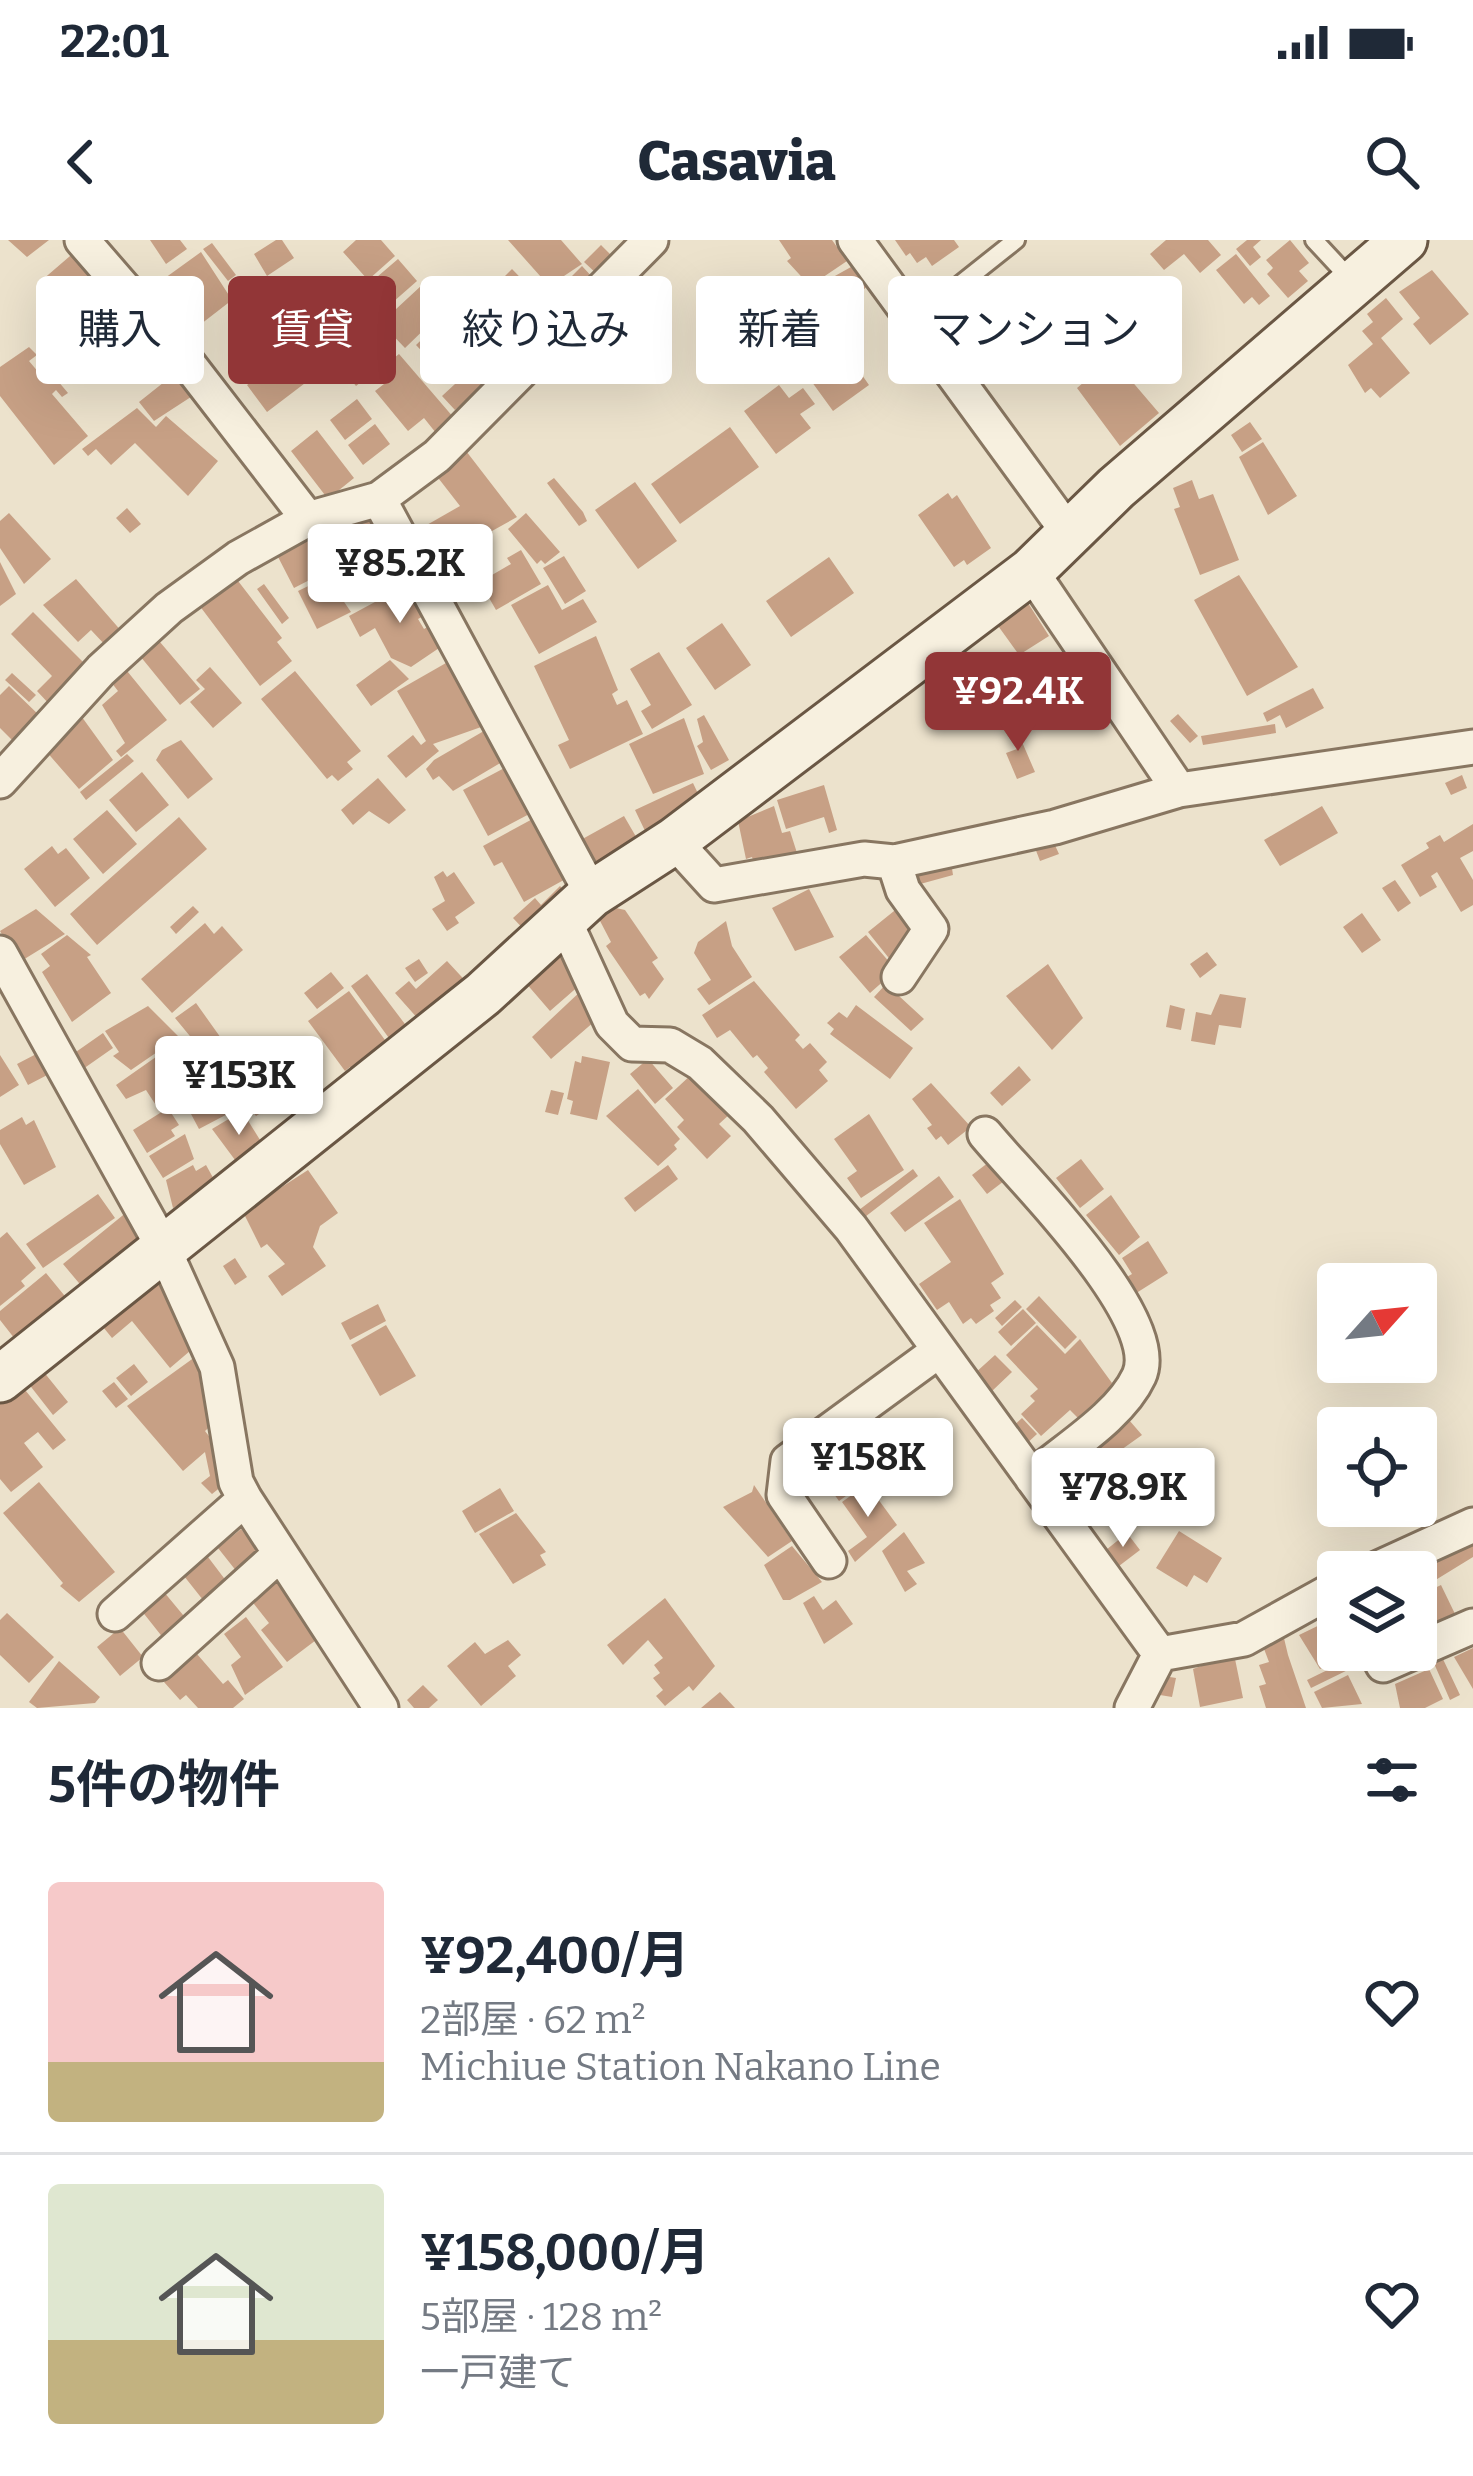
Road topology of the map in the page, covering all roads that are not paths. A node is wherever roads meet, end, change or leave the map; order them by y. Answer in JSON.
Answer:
{"nodes":[{"id":1,"x":82,"y":240,"type":"edge"},
{"id":2,"x":651,"y":240,"type":"edge"},
{"id":3,"x":855,"y":240,"type":"edge"},
{"id":4,"x":1016,"y":240,"type":"edge"},
{"id":5,"x":1314,"y":240,"type":"edge"},
{"id":6,"x":1404,"y":240,"type":"edge"},
{"id":7,"x":971,"y":276,"type":"edge"},
{"id":8,"x":1353,"y":283,"type":"junction"},
{"id":9,"x":888,"y":285,"type":"edge"},
{"id":10,"x":960,"y":384,"type":"edge"},
{"id":11,"x":379,"y":499,"type":"junction"},
{"id":12,"x":308,"y":519,"type":"junction"},
{"id":13,"x":1071,"y":536,"type":"junction"},
{"id":14,"x":1031,"y":571,"type":"junction"},
{"id":15,"x":1473,"y":747,"type":"edge"},
{"id":16,"x":0,"y":781,"type":"edge"},
{"id":17,"x":1179,"y":790,"type":"junction"},
{"id":18,"x":674,"y":842,"type":"junction"},
{"id":19,"x":895,"y":862,"type":"junction"},
{"id":20,"x":577,"y":906,"type":"junction"},
{"id":21,"x":0,"y":953,"type":"edge"},
{"id":22,"x":899,"y":977,"type":"dead end"},
{"id":23,"x":985,"y":1134,"type":"dead end"},
{"id":24,"x":162,"y":1245,"type":"junction"},
{"id":25,"x":937,"y":1352,"type":"junction"},
{"id":26,"x":0,"y":1379,"type":"edge"},
{"id":27,"x":1032,"y":1478,"type":"junction"},
{"id":28,"x":245,"y":1499,"type":"junction"},
{"id":29,"x":1473,"y":1525,"type":"edge"},
{"id":30,"x":1416,"y":1551,"type":"edge"},
{"id":31,"x":280,"y":1554,"type":"junction"},
{"id":32,"x":829,"y":1561,"type":"dead end"},
{"id":33,"x":1317,"y":1599,"type":"edge"},
{"id":34,"x":115,"y":1614,"type":"dead end"},
{"id":35,"x":1473,"y":1626,"type":"edge"},
{"id":36,"x":1437,"y":1642,"type":"edge"},
{"id":37,"x":1160,"y":1654,"type":"junction"},
{"id":38,"x":159,"y":1663,"type":"dead end"},
{"id":39,"x":381,"y":1708,"type":"edge"},
{"id":40,"x":1132,"y":1708,"type":"edge"}],
"edges":[{"from":1,"to":12,"type":"street"},
{"from":2,"to":11,"type":"street"},
{"from":3,"to":9,"type":"street"},
{"from":4,"to":7,"type":"lane"},
{"from":5,"to":8,"type":"lane"},
{"from":6,"to":8,"type":"main road"},
{"from":8,"to":13,"type":"main road"},
{"from":10,"to":13,"type":"street"},
{"from":11,"to":12,"type":"street"},
{"from":11,"to":20,"type":"street"},
{"from":12,"to":16,"type":"street"},
{"from":13,"to":14,"type":"main road"},
{"from":14,"to":17,"type":"street"},
{"from":14,"to":18,"type":"main road"},
{"from":15,"to":17,"type":"street"},
{"from":17,"to":19,"type":"street"},
{"from":18,"to":19,"type":"street"},
{"from":18,"to":20,"type":"main road"},
{"from":19,"to":22,"type":"street"},
{"from":20,"to":24,"type":"main road"},
{"from":20,"to":25,"type":"street"},
{"from":21,"to":24,"type":"street"},
{"from":23,"to":27,"type":"street"},
{"from":24,"to":26,"type":"main road"},
{"from":24,"to":28,"type":"street"},
{"from":25,"to":27,"type":"street"},
{"from":25,"to":32,"type":"street"},
{"from":27,"to":37,"type":"street"},
{"from":28,"to":31,"type":"street"},
{"from":28,"to":34,"type":"street"},
{"from":29,"to":30,"type":"street"},
{"from":31,"to":38,"type":"street"},
{"from":31,"to":39,"type":"street"},
{"from":33,"to":37,"type":"street"},
{"from":35,"to":36,"type":"street"},
{"from":37,"to":40,"type":"street"}]}
